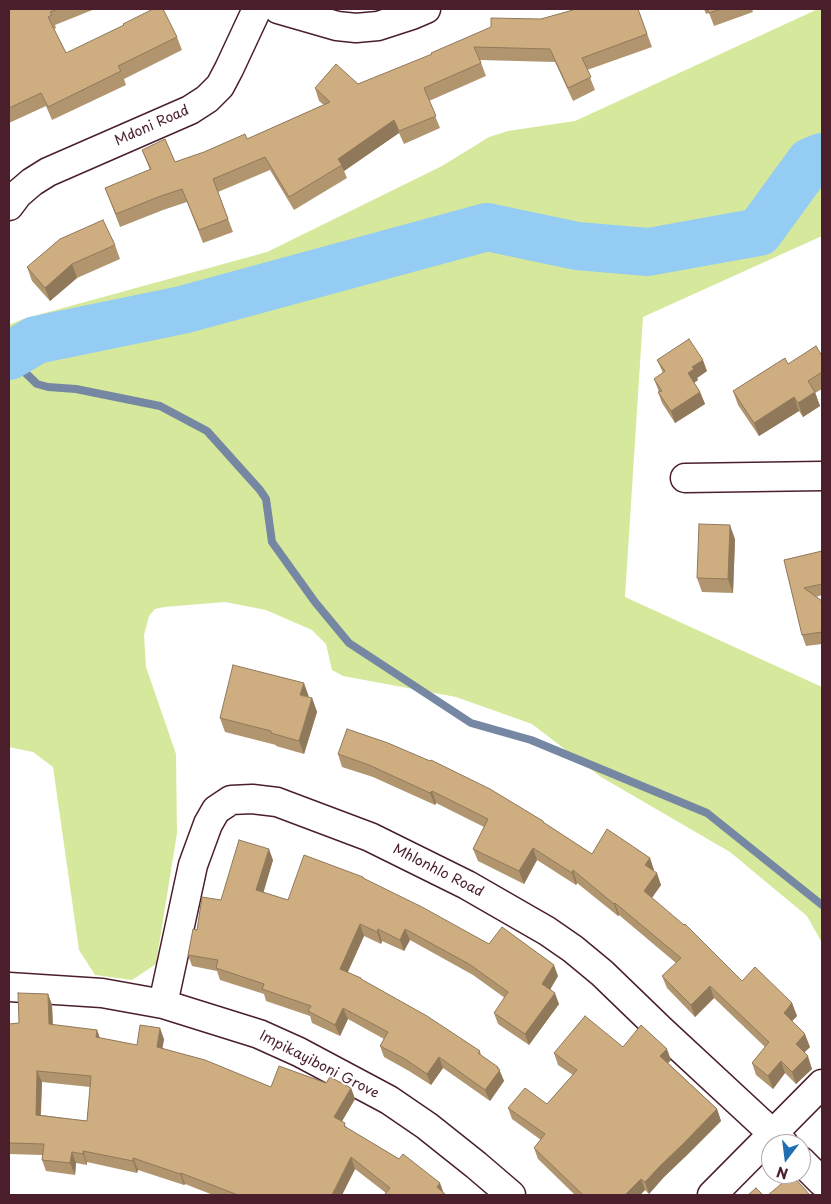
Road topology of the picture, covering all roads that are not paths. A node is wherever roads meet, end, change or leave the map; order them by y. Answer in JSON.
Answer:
{"nodes":[{"id":1,"x":257,"y":9,"type":"edge"},
{"id":2,"x":278,"y":9,"type":"edge"},
{"id":3,"x":426,"y":9,"type":"edge"},
{"id":4,"x":9,"y":206,"type":"edge"},
{"id":5,"x":822,"y":476,"type":"edge"},
{"id":6,"x":685,"y":478,"type":"dead end"},
{"id":7,"x":9,"y":987,"type":"edge"},
{"id":8,"x":163,"y":1004,"type":"junction"},
{"id":9,"x":822,"y":1084,"type":"edge"},
{"id":10,"x":773,"y":1134,"type":"edge"},
{"id":11,"x":782,"y":1134,"type":"edge"},
{"id":12,"x":761,"y":1153,"type":"edge"},
{"id":13,"x":811,"y":1171,"type":"edge"},
{"id":14,"x":822,"y":1182,"type":"edge"},
{"id":15,"x":511,"y":1195,"type":"edge"},
{"id":16,"x":712,"y":1195,"type":"edge"}],
"edges":[{"from":1,"to":4,"type":"street","name":"Mdoni Road"},
{"from":2,"to":3,"type":"street"},
{"from":5,"to":6,"type":"street"},
{"from":7,"to":8,"type":"street","name":"Impikayiboni Grove"},
{"from":8,"to":10,"type":"street","name":"Mhlonhlo Road"},
{"from":8,"to":15,"type":"street","name":"Impikayiboni Grove"},
{"from":9,"to":11,"type":"street"},
{"from":12,"to":16,"type":"street"},
{"from":13,"to":14,"type":"street"}]}
